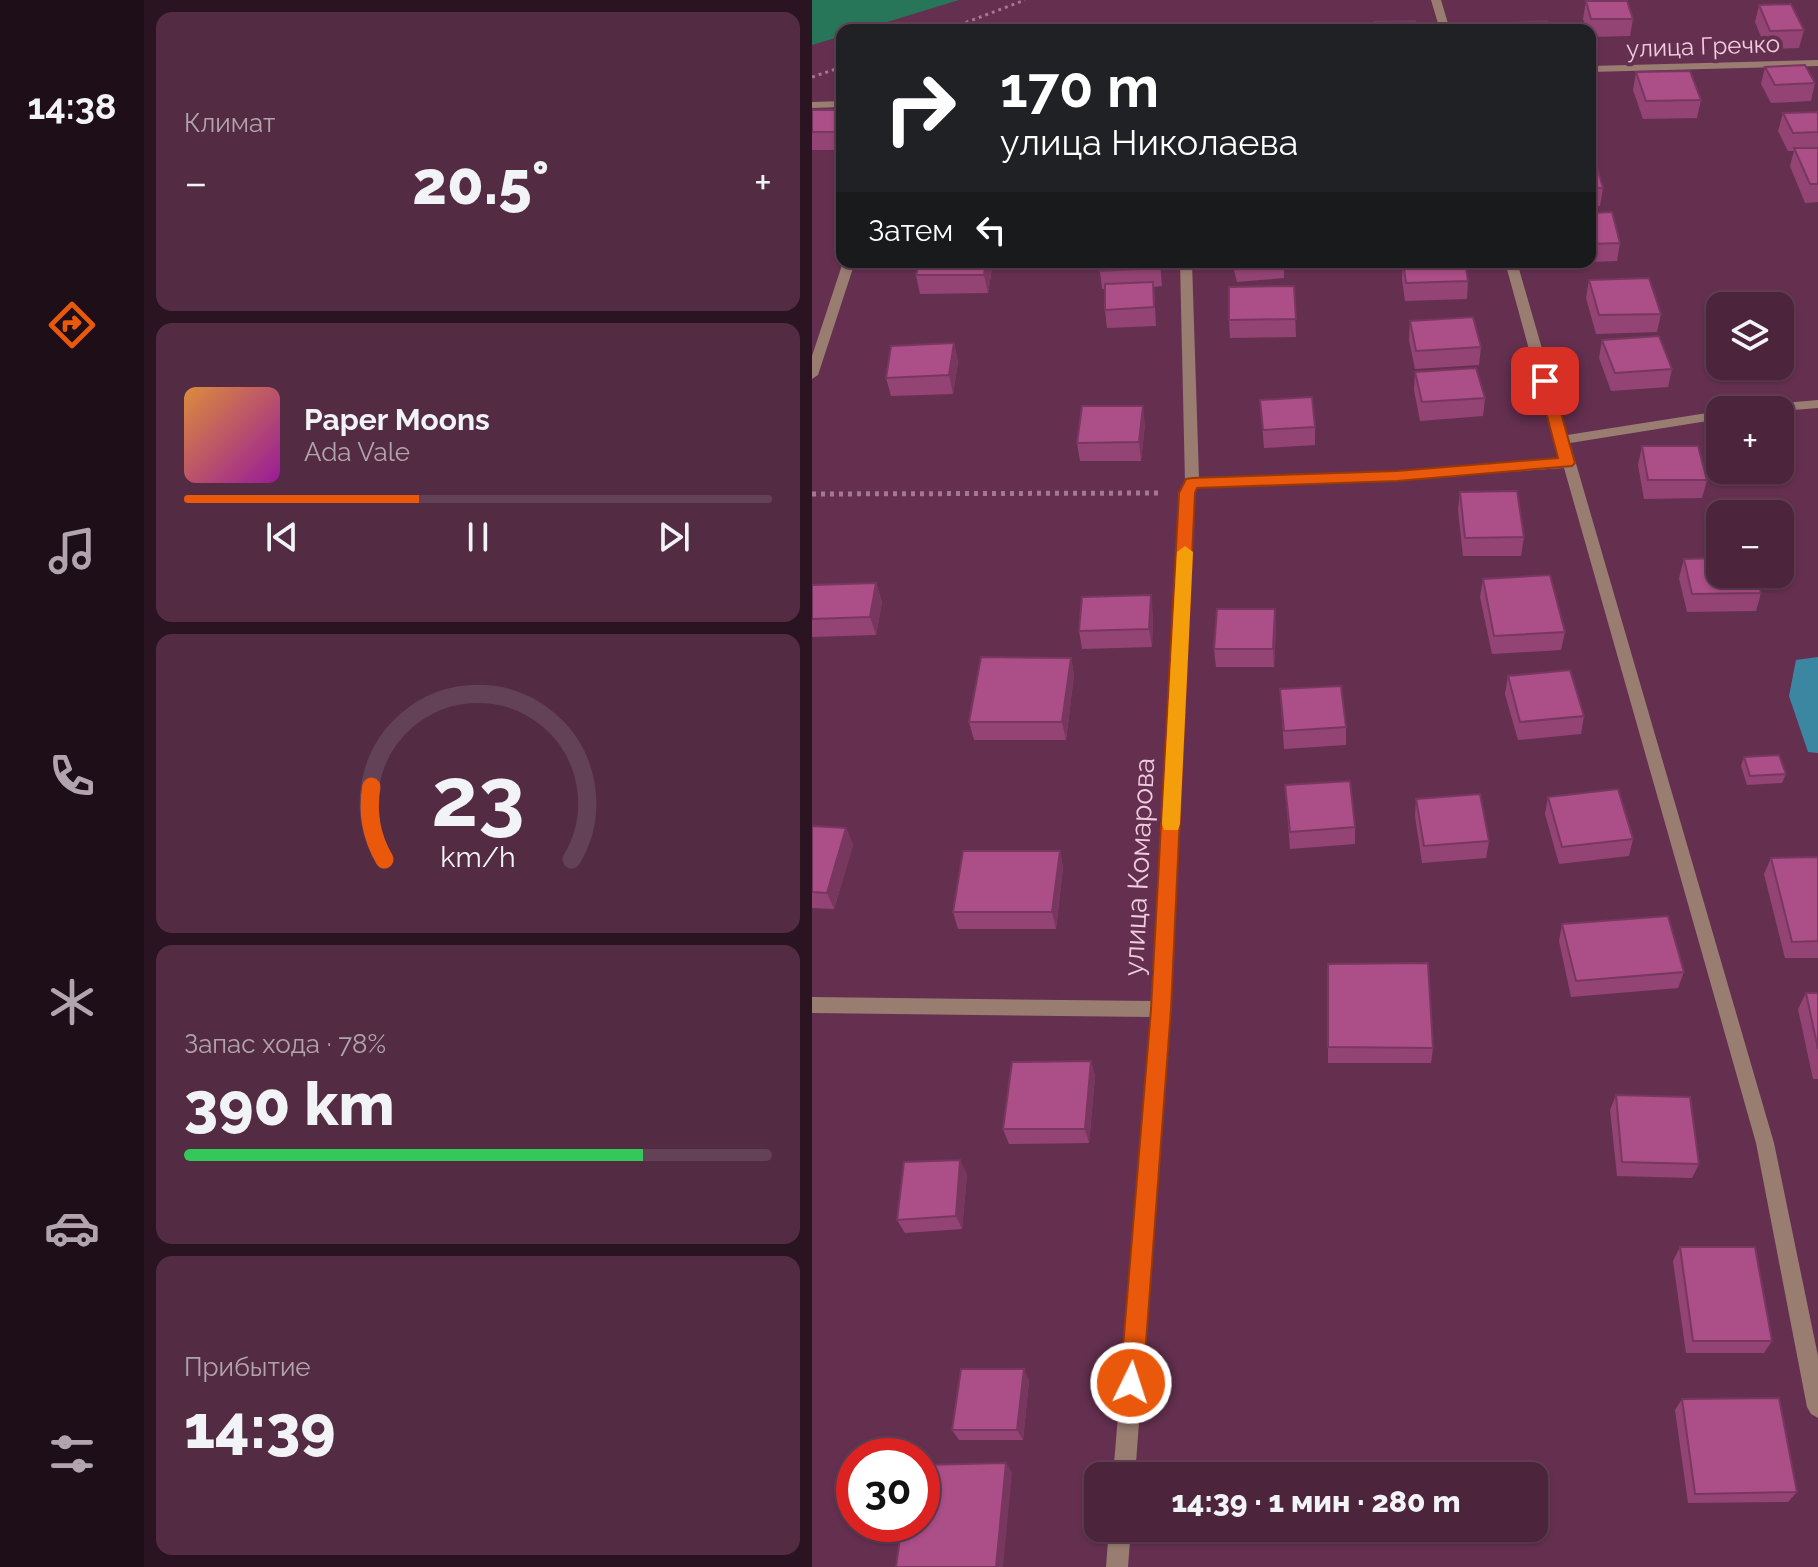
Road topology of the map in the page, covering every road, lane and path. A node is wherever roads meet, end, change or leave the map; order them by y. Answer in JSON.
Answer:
{"nodes":[{"id":1,"x":1025,"y":0,"type":"edge"},
{"id":2,"x":1436,"y":0,"type":"edge"},
{"id":3,"x":962,"y":24,"type":"edge"},
{"id":4,"x":1443,"y":24,"type":"edge"},
{"id":5,"x":1818,"y":63,"type":"edge"},
{"id":6,"x":836,"y":69,"type":"edge"},
{"id":7,"x":1596,"y":69,"type":"edge"},
{"id":8,"x":812,"y":77,"type":"edge"},
{"id":9,"x":836,"y":104,"type":"edge"},
{"id":10,"x":812,"y":105,"type":"edge"},
{"id":11,"x":847,"y":268,"type":"edge"},
{"id":12,"x":1186,"y":268,"type":"edge"},
{"id":13,"x":1513,"y":268,"type":"edge"},
{"id":14,"x":812,"y":375,"type":"edge"},
{"id":15,"x":1818,"y":404,"type":"edge"},
{"id":16,"x":1794,"y":406,"type":"edge"},
{"id":17,"x":1706,"y":417,"type":"edge"},
{"id":18,"x":1562,"y":440,"type":"junction"},
{"id":19,"x":1567,"y":463,"type":"junction"},
{"id":20,"x":1190,"y":488,"type":"junction"},
{"id":21,"x":812,"y":494,"type":"edge"},
{"id":22,"x":812,"y":1005,"type":"edge"},
{"id":23,"x":1161,"y":1009,"type":"junction"},
{"id":24,"x":1818,"y":1407,"type":"edge"},
{"id":25,"x":1125,"y":1462,"type":"edge"},
{"id":26,"x":1119,"y":1542,"type":"edge"},
{"id":27,"x":1117,"y":1567,"type":"edge"}],
"edges":[{"from":1,"to":3,"type":"path"},
{"from":2,"to":4,"type":"street"},
{"from":5,"to":7,"type":"street","name":"улица Гречко"},
{"from":6,"to":8,"type":"path"},
{"from":9,"to":10,"type":"street"},
{"from":11,"to":14,"type":"street"},
{"from":12,"to":20,"type":"street","name":"улица Комарова"},
{"from":13,"to":18,"type":"street"},
{"from":15,"to":16,"type":"street"},
{"from":17,"to":18,"type":"street"},
{"from":18,"to":19,"type":"street"},
{"from":19,"to":20,"type":"street"},
{"from":19,"to":24,"type":"street"},
{"from":20,"to":21,"type":"path"},
{"from":20,"to":23,"type":"street","name":"улица Комарова"},
{"from":22,"to":23,"type":"street"},
{"from":23,"to":25,"type":"street","name":"улица Комарова"},
{"from":26,"to":27,"type":"street"}]}
